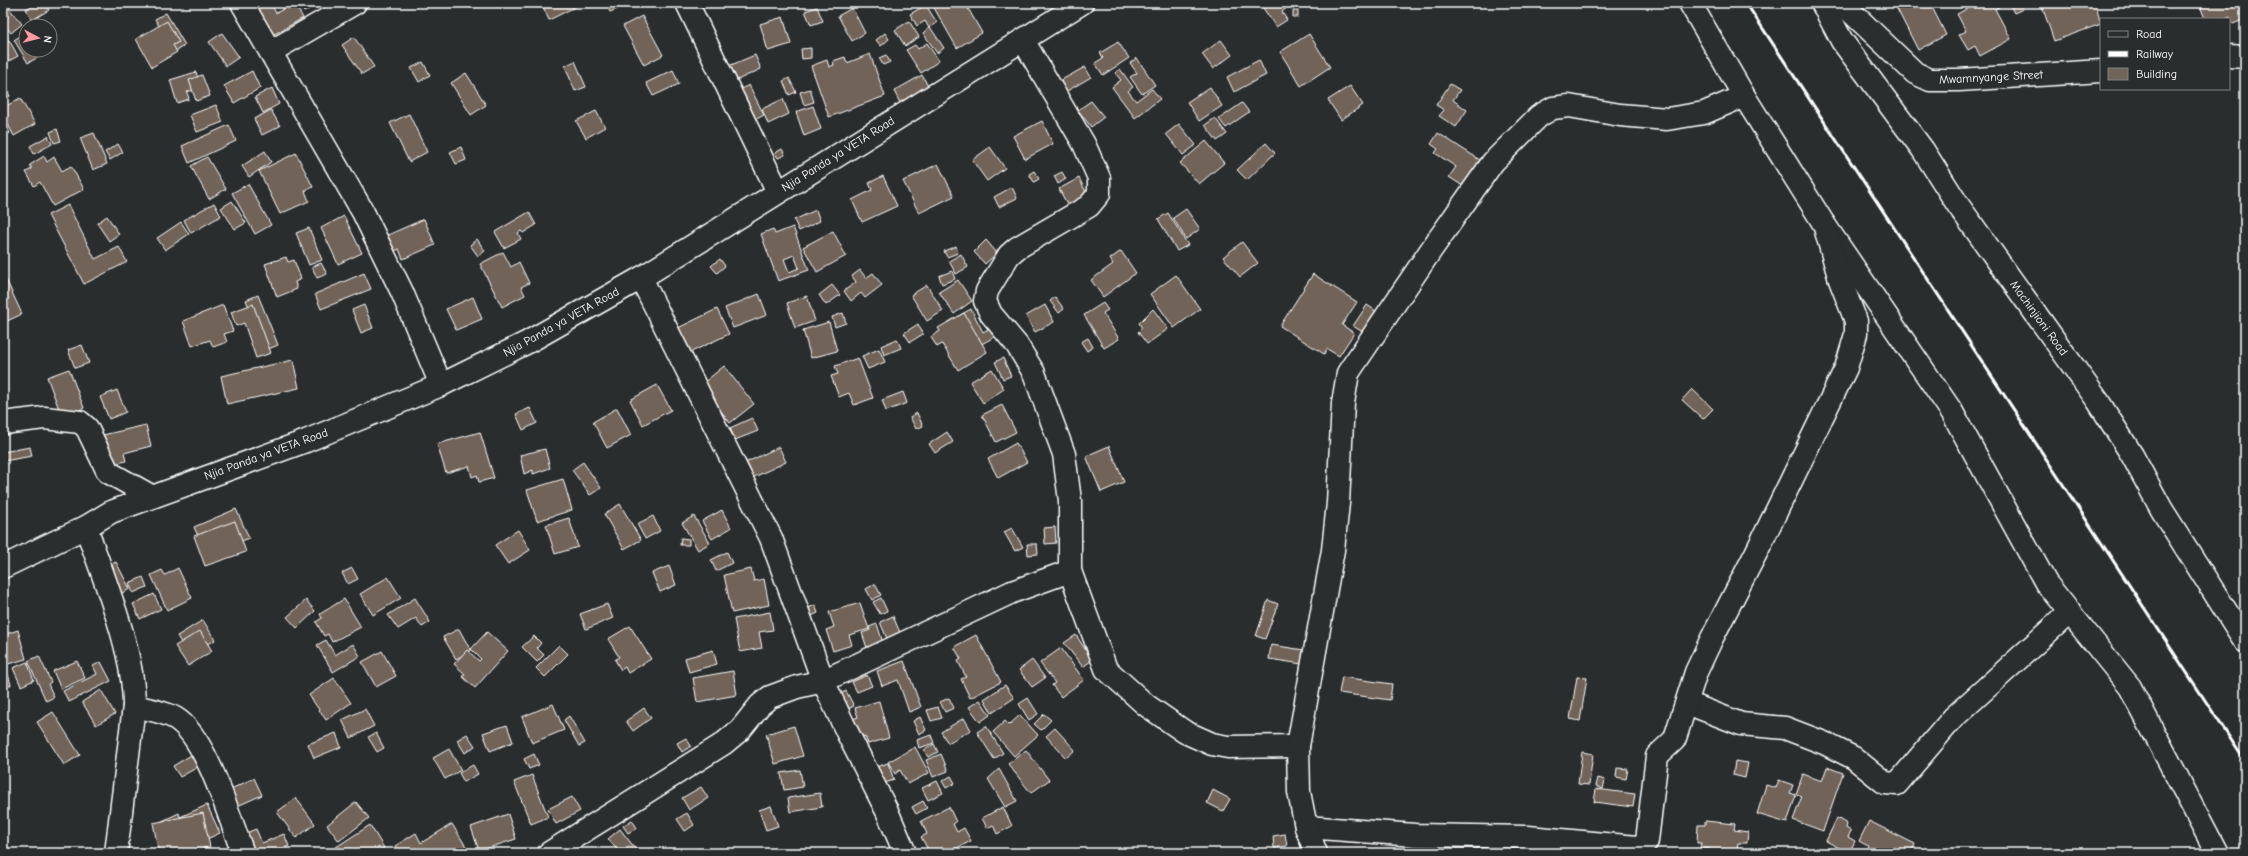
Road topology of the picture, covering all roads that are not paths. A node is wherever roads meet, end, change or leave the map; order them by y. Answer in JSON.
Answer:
{"nodes":[{"id":1,"x":242,"y":3,"type":"edge"},
{"id":2,"x":355,"y":3,"type":"edge"},
{"id":3,"x":686,"y":3,"type":"edge"},
{"id":4,"x":1082,"y":3,"type":"edge"},
{"id":5,"x":1690,"y":3,"type":"edge"},
{"id":6,"x":1822,"y":3,"type":"edge"},
{"id":7,"x":1838,"y":3,"type":"edge"},
{"id":8,"x":1023,"y":40,"type":"junction"},
{"id":9,"x":272,"y":51,"type":"junction"},
{"id":10,"x":2230,"y":56,"type":"edge"},
{"id":11,"x":2245,"y":57,"type":"edge"},
{"id":12,"x":2100,"y":71,"type":"edge"},
{"id":13,"x":1744,"y":96,"type":"junction"},
{"id":14,"x":778,"y":192,"type":"junction"},
{"id":15,"x":1824,"y":224,"type":"junction"},
{"id":16,"x":641,"y":278,"type":"junction"},
{"id":17,"x":441,"y":385,"type":"junction"},
{"id":18,"x":3,"y":424,"type":"edge"},
{"id":19,"x":151,"y":496,"type":"junction"},
{"id":20,"x":86,"y":527,"type":"junction"},
{"id":21,"x":3,"y":567,"type":"edge"},
{"id":22,"x":1070,"y":571,"type":"junction"},
{"id":23,"x":2070,"y":612,"type":"junction"},
{"id":24,"x":2245,"y":641,"type":"edge"},
{"id":25,"x":823,"y":681,"type":"junction"},
{"id":26,"x":1687,"y":703,"type":"junction"},
{"id":27,"x":134,"y":706,"type":"junction"},
{"id":28,"x":1298,"y":746,"type":"junction"},
{"id":29,"x":1306,"y":827,"type":"junction"},
{"id":30,"x":116,"y":853,"type":"edge"},
{"id":31,"x":243,"y":853,"type":"edge"},
{"id":32,"x":549,"y":853,"type":"edge"},
{"id":33,"x":905,"y":853,"type":"edge"},
{"id":34,"x":1316,"y":853,"type":"edge"},
{"id":35,"x":2217,"y":853,"type":"edge"}],
"edges":[{"from":1,"to":9,"type":"street"},
{"from":2,"to":9,"type":"street"},
{"from":3,"to":14,"type":"street"},
{"from":4,"to":8,"type":"street","name":"Njia Panda ya VETA Road"},
{"from":5,"to":13,"type":"street"},
{"from":6,"to":24,"type":"street","name":"Machinjioni Road"},
{"from":7,"to":12,"type":"street","name":"Mwamnyange Street"},
{"from":8,"to":14,"type":"street","name":"Njia Panda ya VETA Road"},
{"from":8,"to":22,"type":"street"},
{"from":9,"to":17,"type":"street"},
{"from":10,"to":11,"type":"street"},
{"from":13,"to":15,"type":"street"},
{"from":13,"to":28,"type":"street"},
{"from":14,"to":16,"type":"street","name":"Njia Panda ya VETA Road"},
{"from":15,"to":23,"type":"street"},
{"from":15,"to":26,"type":"street"},
{"from":16,"to":17,"type":"street","name":"Njia Panda ya VETA Road"},
{"from":16,"to":25,"type":"street"},
{"from":17,"to":19,"type":"street","name":"Njia Panda ya VETA Road"},
{"from":18,"to":19,"type":"street"},
{"from":19,"to":20,"type":"street","name":"Njia Panda ya VETA Road"},
{"from":20,"to":21,"type":"street","name":"Njia Panda ya VETA Road"},
{"from":20,"to":27,"type":"street"},
{"from":22,"to":25,"type":"street"},
{"from":22,"to":28,"type":"street"},
{"from":23,"to":26,"type":"street"},
{"from":23,"to":35,"type":"street"},
{"from":25,"to":32,"type":"street"},
{"from":25,"to":33,"type":"street"},
{"from":26,"to":29,"type":"street"},
{"from":27,"to":30,"type":"street"},
{"from":27,"to":31,"type":"street"},
{"from":28,"to":29,"type":"street"},
{"from":29,"to":34,"type":"street"}]}
